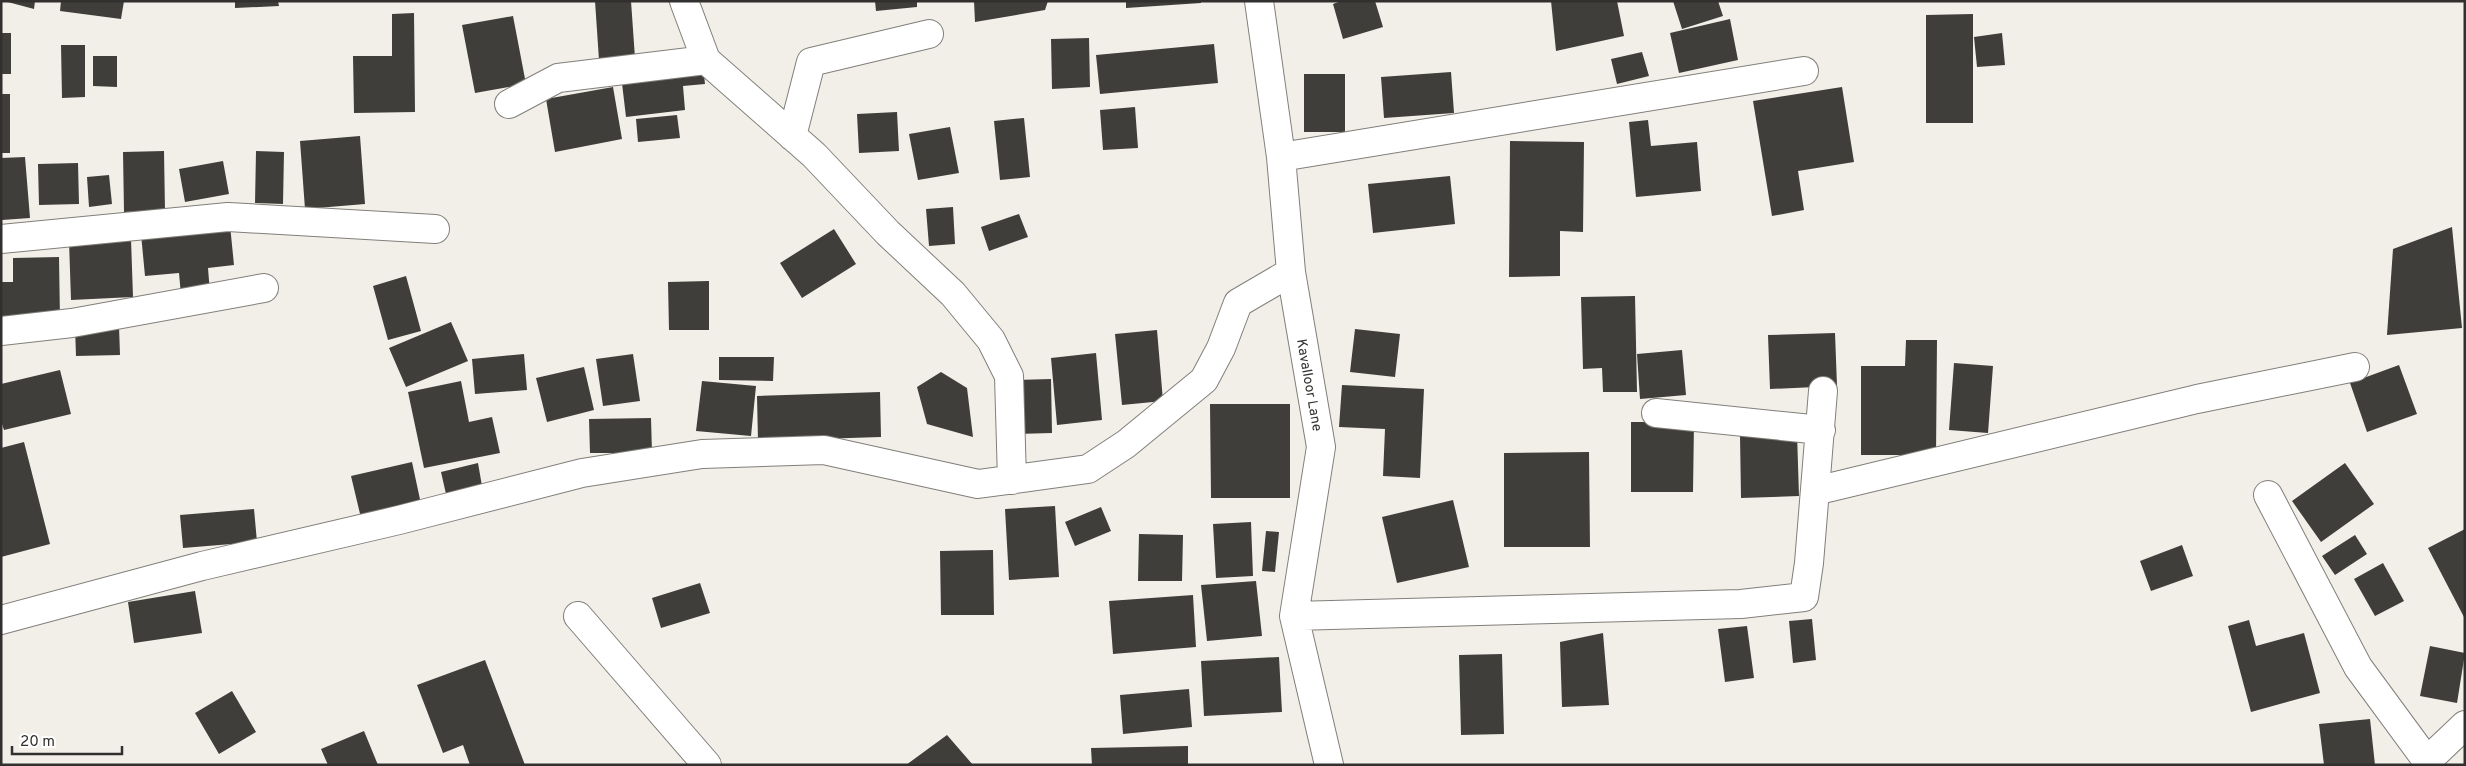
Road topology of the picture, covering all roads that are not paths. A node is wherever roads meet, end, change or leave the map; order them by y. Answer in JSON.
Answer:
{"nodes":[{"id":1,"x":684,"y":1,"type":"edge"},
{"id":2,"x":1259,"y":1,"type":"edge"},
{"id":3,"x":928,"y":34,"type":"dead end"},
{"id":4,"x":706,"y":60,"type":"junction"},
{"id":5,"x":1804,"y":71,"type":"dead end"},
{"id":6,"x":509,"y":104,"type":"dead end"},
{"id":7,"x":792,"y":136,"type":"junction"},
{"id":8,"x":1281,"y":157,"type":"junction"},
{"id":9,"x":435,"y":229,"type":"dead end"},
{"id":10,"x":1,"y":239,"type":"edge"},
{"id":11,"x":1291,"y":272,"type":"junction"},
{"id":12,"x":264,"y":288,"type":"dead end"},
{"id":13,"x":1,"y":331,"type":"edge"},
{"id":14,"x":2356,"y":367,"type":"dead end"},
{"id":15,"x":1824,"y":390,"type":"dead end"},
{"id":16,"x":1656,"y":413,"type":"dead end"},
{"id":17,"x":1821,"y":430,"type":"junction"},
{"id":18,"x":1012,"y":480,"type":"junction"},
{"id":19,"x":1815,"y":491,"type":"junction"},
{"id":20,"x":2268,"y":495,"type":"dead end"},
{"id":21,"x":578,"y":616,"type":"dead end"},
{"id":22,"x":1294,"y":616,"type":"junction"},
{"id":23,"x":1,"y":620,"type":"edge"},
{"id":24,"x":2465,"y":726,"type":"edge"},
{"id":25,"x":2429,"y":763,"type":"edge"},
{"id":26,"x":707,"y":765,"type":"edge"},
{"id":27,"x":1329,"y":765,"type":"edge"}],
"edges":[{"from":1,"to":4,"type":"street"},
{"from":2,"to":8,"type":"street","name":"Kavalloor Lane"},
{"from":3,"to":7,"type":"street"},
{"from":4,"to":6,"type":"street"},
{"from":4,"to":7,"type":"street"},
{"from":5,"to":8,"type":"street"},
{"from":7,"to":18,"type":"street"},
{"from":8,"to":11,"type":"street","name":"Kavalloor Lane"},
{"from":9,"to":10,"type":"street"},
{"from":11,"to":18,"type":"street"},
{"from":11,"to":22,"type":"street","name":"Kavalloor Lane"},
{"from":12,"to":13,"type":"street"},
{"from":14,"to":19,"type":"street"},
{"from":15,"to":17,"type":"street"},
{"from":16,"to":17,"type":"street"},
{"from":17,"to":19,"type":"street"},
{"from":18,"to":23,"type":"street"},
{"from":19,"to":22,"type":"street"},
{"from":20,"to":25,"type":"street"},
{"from":21,"to":26,"type":"street"},
{"from":22,"to":27,"type":"street","name":"Kavalloor Lane"},
{"from":24,"to":25,"type":"street"}]}
